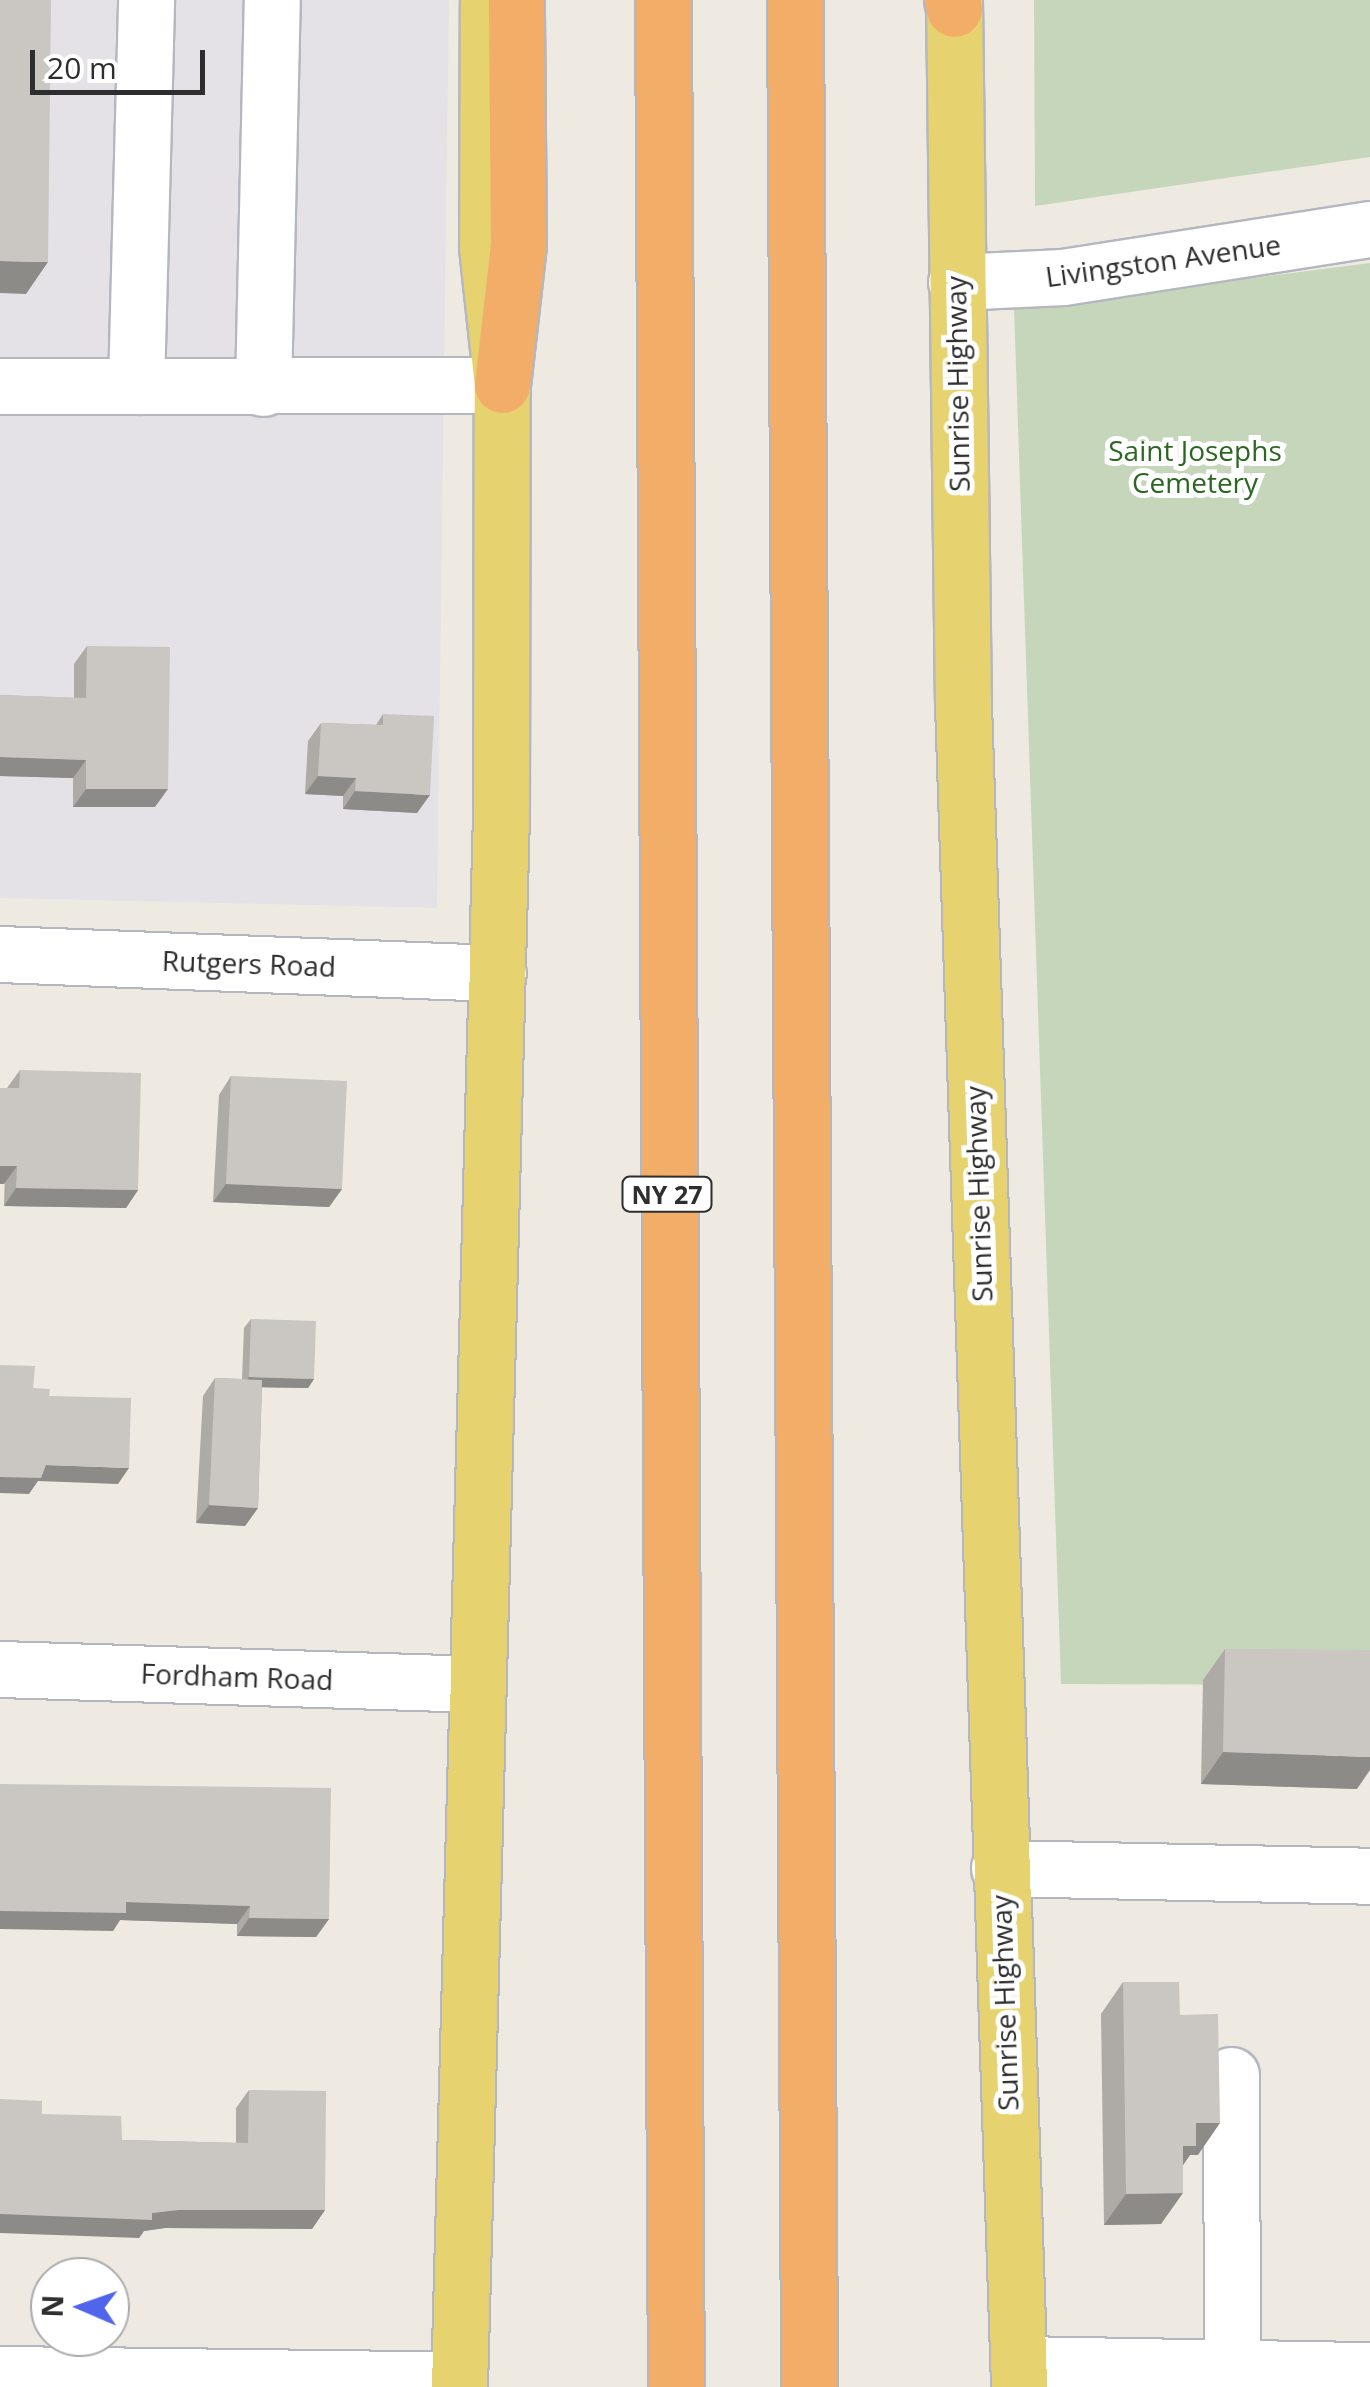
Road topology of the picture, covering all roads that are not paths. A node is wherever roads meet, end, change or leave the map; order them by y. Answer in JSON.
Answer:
{"nodes":[{"id":1,"x":146,"y":0,"type":"edge"},
{"id":2,"x":272,"y":0,"type":"edge"},
{"id":3,"x":488,"y":0,"type":"edge"},
{"id":4,"x":516,"y":0,"type":"edge"},
{"id":5,"x":663,"y":0,"type":"edge"},
{"id":6,"x":795,"y":0,"type":"edge"},
{"id":7,"x":954,"y":3,"type":"edge"},
{"id":8,"x":1370,"y":229,"type":"edge"},
{"id":9,"x":956,"y":282,"type":"junction"},
{"id":10,"x":502,"y":385,"type":"junction"},
{"id":11,"x":0,"y":386,"type":"edge"},
{"id":12,"x":136,"y":386,"type":"junction"},
{"id":13,"x":262,"y":388,"type":"junction"},
{"id":14,"x":0,"y":954,"type":"edge"},
{"id":15,"x":498,"y":973,"type":"junction"},
{"id":16,"x":0,"y":1668,"type":"edge"},
{"id":17,"x":474,"y":1684,"type":"junction"},
{"id":18,"x":999,"y":1868,"type":"junction"},
{"id":19,"x":1370,"y":1876,"type":"edge"},
{"id":20,"x":1231,"y":2075,"type":"dead end"},
{"id":21,"x":1232,"y":2368,"type":"junction"},
{"id":22,"x":1370,"y":2370,"type":"edge"},
{"id":23,"x":0,"y":2374,"type":"edge"},
{"id":24,"x":1018,"y":2375,"type":"edge"},
{"id":25,"x":459,"y":2384,"type":"edge"},
{"id":26,"x":676,"y":2387,"type":"edge"},
{"id":27,"x":809,"y":2387,"type":"edge"}],
"edges":[{"from":1,"to":12,"type":"street"},
{"from":2,"to":13,"type":"street"},
{"from":3,"to":10,"type":"main road"},
{"from":4,"to":10,"type":"highway"},
{"from":5,"to":26,"type":"highway","number":"NY 27"},
{"from":6,"to":27,"type":"highway"},
{"from":7,"to":9,"type":"main road","name":"Sunrise Highway"},
{"from":8,"to":9,"type":"street","name":"Livingston Avenue"},
{"from":9,"to":18,"type":"main road","name":"Sunrise Highway"},
{"from":10,"to":13,"type":"street"},
{"from":10,"to":15,"type":"main road"},
{"from":11,"to":12,"type":"street"},
{"from":12,"to":13,"type":"street"},
{"from":14,"to":15,"type":"street","name":"Rutgers Road"},
{"from":15,"to":17,"type":"main road"},
{"from":16,"to":17,"type":"street","name":"Fordham Road"},
{"from":17,"to":25,"type":"main road"},
{"from":18,"to":19,"type":"street"},
{"from":18,"to":24,"type":"main road","name":"Sunrise Highway"},
{"from":20,"to":21,"type":"street"},
{"from":21,"to":22,"type":"street"},
{"from":21,"to":24,"type":"street"},
{"from":23,"to":25,"type":"street"}]}
